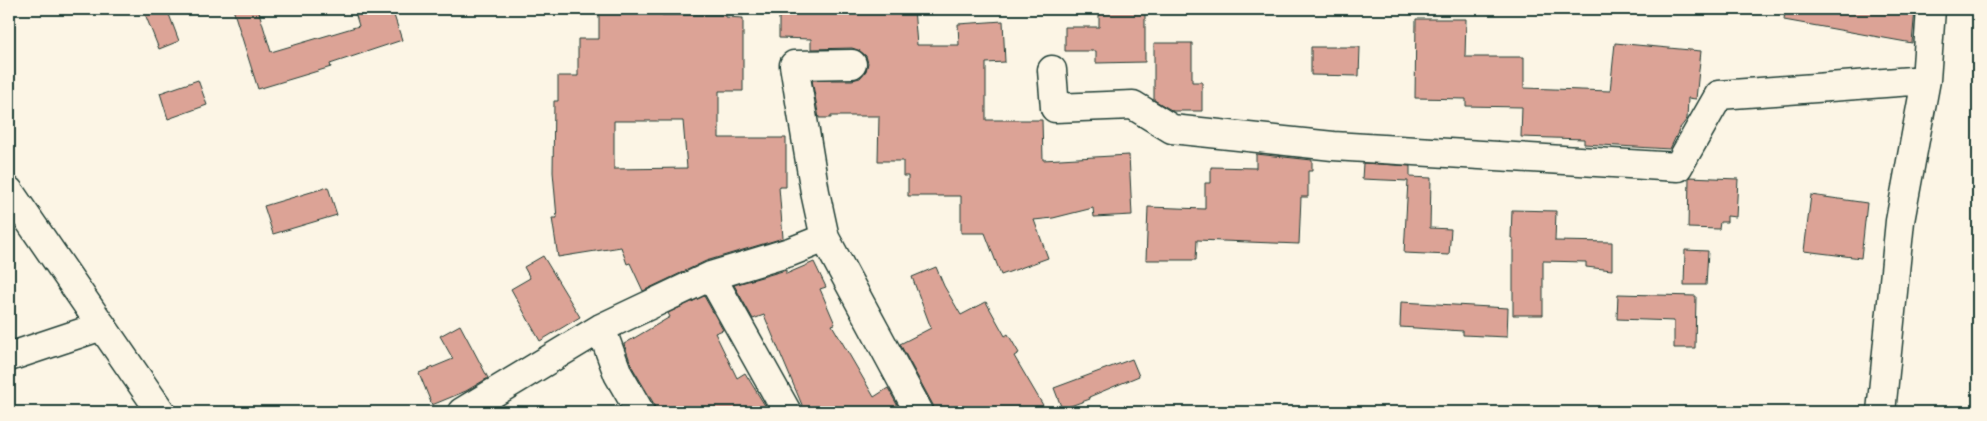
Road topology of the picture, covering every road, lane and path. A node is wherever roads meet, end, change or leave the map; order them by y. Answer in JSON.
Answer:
{"nodes":[{"id":1,"x":1931,"y":9,"type":"edge"},
{"id":2,"x":852,"y":64,"type":"dead end"},
{"id":3,"x":1052,"y":70,"type":"dead end"},
{"id":4,"x":1926,"y":80,"type":"junction"},
{"id":5,"x":9,"y":191,"type":"edge"},
{"id":6,"x":825,"y":238,"type":"junction"},
{"id":7,"x":711,"y":276,"type":"junction"},
{"id":8,"x":102,"y":326,"type":"junction"},
{"id":9,"x":601,"y":328,"type":"junction"},
{"id":10,"x":9,"y":357,"type":"edge"},
{"id":11,"x":162,"y":412,"type":"edge"},
{"id":12,"x":462,"y":412,"type":"edge"},
{"id":13,"x":640,"y":412,"type":"edge"},
{"id":14,"x":787,"y":412,"type":"edge"},
{"id":15,"x":919,"y":412,"type":"edge"},
{"id":16,"x":1881,"y":412,"type":"edge"}],
"edges":[{"from":1,"to":4,"type":"street"},
{"from":2,"to":6,"type":"street"},
{"from":3,"to":4,"type":"street"},
{"from":4,"to":16,"type":"street"},
{"from":5,"to":8,"type":"street"},
{"from":6,"to":7,"type":"street"},
{"from":6,"to":15,"type":"street"},
{"from":7,"to":9,"type":"street"},
{"from":7,"to":14,"type":"street"},
{"from":8,"to":10,"type":"street"},
{"from":8,"to":11,"type":"street"},
{"from":9,"to":12,"type":"street"},
{"from":9,"to":13,"type":"street"}]}
